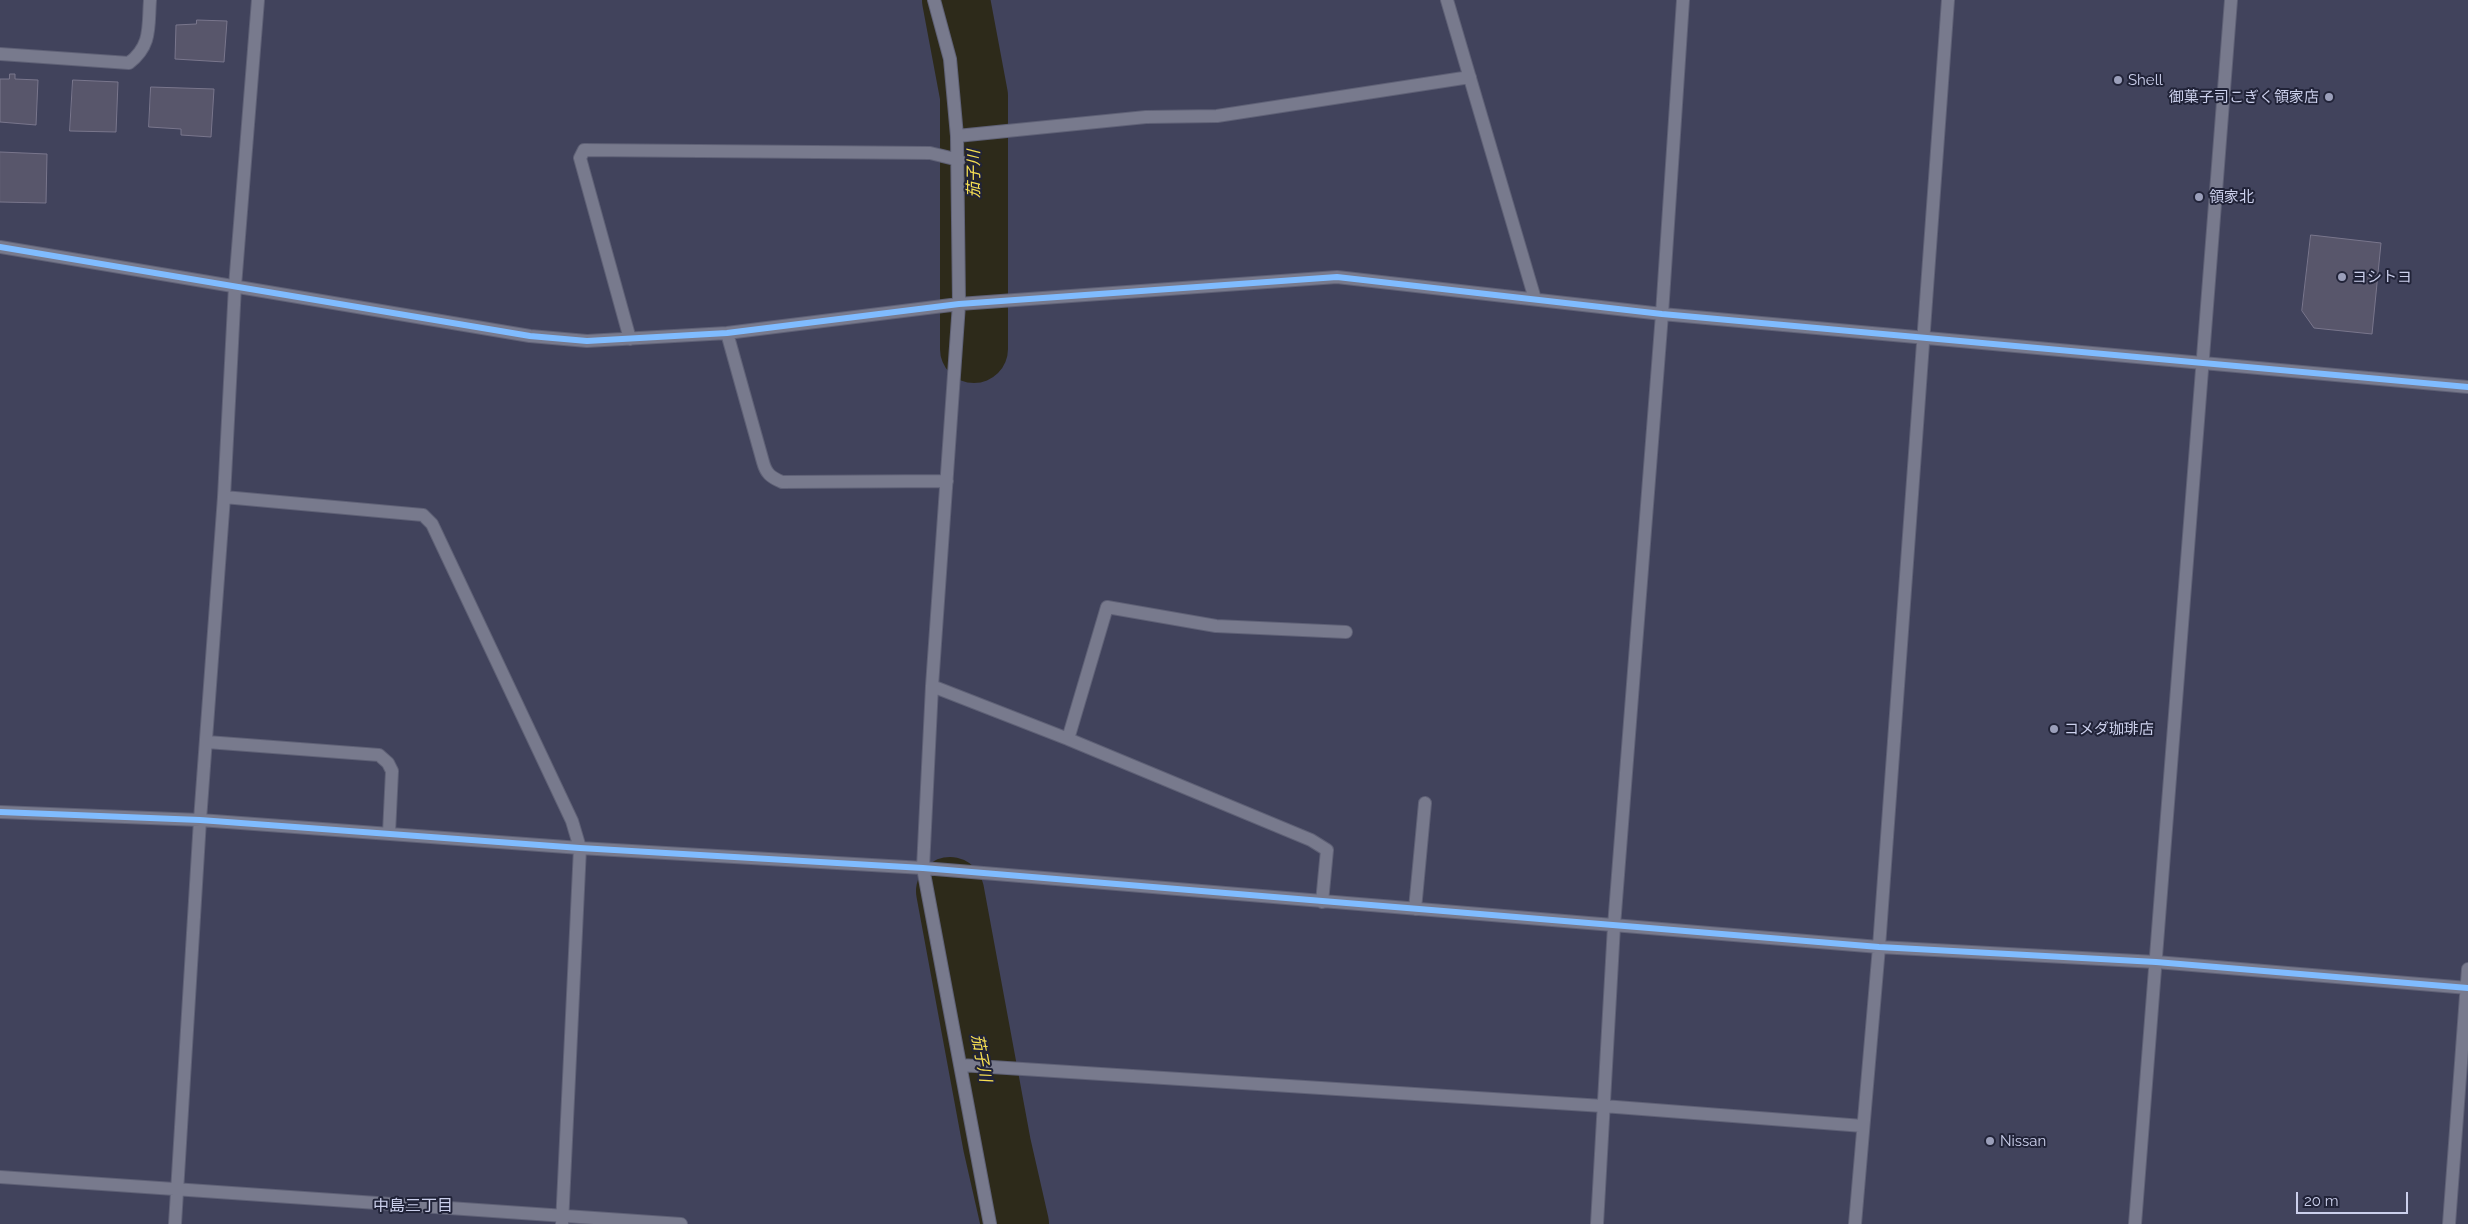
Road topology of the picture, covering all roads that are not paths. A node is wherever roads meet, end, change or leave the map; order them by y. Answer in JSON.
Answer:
{"nodes":[{"id":1,"x":150,"y":0,"type":"edge"},
{"id":2,"x":258,"y":0,"type":"edge"},
{"id":3,"x":934,"y":0,"type":"edge"},
{"id":4,"x":1447,"y":0,"type":"edge"},
{"id":5,"x":1683,"y":0,"type":"edge"},
{"id":6,"x":1948,"y":0,"type":"edge"},
{"id":7,"x":2231,"y":0,"type":"edge"},
{"id":8,"x":0,"y":54,"type":"edge"},
{"id":9,"x":1470,"y":78,"type":"junction"},
{"id":10,"x":963,"y":136,"type":"junction"},
{"id":11,"x":959,"y":160,"type":"junction"},
{"id":12,"x":0,"y":247,"type":"edge"},
{"id":13,"x":235,"y":286,"type":"junction"},
{"id":14,"x":1535,"y":300,"type":"junction"},
{"id":15,"x":963,"y":304,"type":"junction"},
{"id":16,"x":1662,"y":314,"type":"junction"},
{"id":17,"x":727,"y":333,"type":"junction"},
{"id":18,"x":1924,"y":338,"type":"junction"},
{"id":19,"x":630,"y":339,"type":"junction"},
{"id":20,"x":2202,"y":361,"type":"junction"},
{"id":21,"x":2468,"y":386,"type":"edge"},
{"id":22,"x":947,"y":481,"type":"junction"},
{"id":23,"x":224,"y":497,"type":"junction"},
{"id":24,"x":1346,"y":632,"type":"dead end"},
{"id":25,"x":932,"y":686,"type":"junction"},
{"id":26,"x":1068,"y":738,"type":"junction"},
{"id":27,"x":207,"y":742,"type":"junction"},
{"id":28,"x":1425,"y":803,"type":"dead end"},
{"id":29,"x":0,"y":812,"type":"edge"},
{"id":30,"x":200,"y":820,"type":"junction"},
{"id":31,"x":389,"y":833,"type":"junction"},
{"id":32,"x":580,"y":848,"type":"junction"},
{"id":33,"x":923,"y":868,"type":"junction"},
{"id":34,"x":1322,"y":902,"type":"junction"},
{"id":35,"x":1415,"y":910,"type":"junction"},
{"id":36,"x":1614,"y":926,"type":"junction"},
{"id":37,"x":1879,"y":947,"type":"junction"},
{"id":38,"x":2156,"y":962,"type":"junction"},
{"id":39,"x":2468,"y":969,"type":"edge"},
{"id":40,"x":2467,"y":988,"type":"edge"},
{"id":41,"x":960,"y":1065,"type":"junction"},
{"id":42,"x":1603,"y":1106,"type":"junction"},
{"id":43,"x":1864,"y":1126,"type":"junction"},
{"id":44,"x":0,"y":1177,"type":"edge"},
{"id":45,"x":178,"y":1188,"type":"junction"},
{"id":46,"x":562,"y":1219,"type":"edge"},
{"id":47,"x":175,"y":1224,"type":"edge"},
{"id":48,"x":681,"y":1224,"type":"edge"},
{"id":49,"x":990,"y":1224,"type":"edge"},
{"id":50,"x":1597,"y":1224,"type":"edge"},
{"id":51,"x":1855,"y":1224,"type":"edge"},
{"id":52,"x":2135,"y":1224,"type":"edge"},
{"id":53,"x":2449,"y":1224,"type":"edge"}],
"edges":[{"from":1,"to":8,"type":"street"},
{"from":2,"to":13,"type":"street"},
{"from":3,"to":10,"type":"street"},
{"from":4,"to":9,"type":"street"},
{"from":5,"to":16,"type":"street"},
{"from":6,"to":18,"type":"street"},
{"from":7,"to":20,"type":"street"},
{"from":9,"to":10,"type":"street"},
{"from":9,"to":14,"type":"street"},
{"from":10,"to":11,"type":"street"},
{"from":11,"to":15,"type":"street"},
{"from":11,"to":19,"type":"street"},
{"from":12,"to":13,"type":"street"},
{"from":13,"to":19,"type":"street"},
{"from":13,"to":23,"type":"street"},
{"from":14,"to":15,"type":"street"},
{"from":14,"to":16,"type":"street"},
{"from":15,"to":17,"type":"street"},
{"from":15,"to":22,"type":"street"},
{"from":16,"to":18,"type":"street"},
{"from":16,"to":36,"type":"street"},
{"from":17,"to":19,"type":"street"},
{"from":17,"to":22,"type":"street"},
{"from":18,"to":20,"type":"street"},
{"from":18,"to":37,"type":"street"},
{"from":20,"to":21,"type":"street"},
{"from":20,"to":38,"type":"street"},
{"from":22,"to":25,"type":"street"},
{"from":23,"to":27,"type":"street"},
{"from":23,"to":32,"type":"street"},
{"from":24,"to":26,"type":"street"},
{"from":25,"to":26,"type":"street"},
{"from":25,"to":33,"type":"street"},
{"from":26,"to":34,"type":"street"},
{"from":27,"to":30,"type":"street"},
{"from":27,"to":31,"type":"street"},
{"from":28,"to":35,"type":"street"},
{"from":29,"to":30,"type":"street"},
{"from":30,"to":31,"type":"street"},
{"from":30,"to":45,"type":"street"},
{"from":31,"to":32,"type":"street"},
{"from":32,"to":33,"type":"street"},
{"from":32,"to":46,"type":"street"},
{"from":33,"to":34,"type":"street"},
{"from":33,"to":41,"type":"street"},
{"from":34,"to":35,"type":"street"},
{"from":35,"to":36,"type":"street"},
{"from":36,"to":37,"type":"street"},
{"from":36,"to":42,"type":"street"},
{"from":37,"to":38,"type":"street"},
{"from":37,"to":43,"type":"street"},
{"from":38,"to":40,"type":"street"},
{"from":38,"to":52,"type":"street"},
{"from":39,"to":40,"type":"street"},
{"from":40,"to":53,"type":"street"},
{"from":41,"to":42,"type":"street"},
{"from":41,"to":49,"type":"street"},
{"from":42,"to":43,"type":"street"},
{"from":42,"to":50,"type":"street"},
{"from":43,"to":51,"type":"street"},
{"from":44,"to":45,"type":"street"},
{"from":45,"to":46,"type":"street"},
{"from":45,"to":47,"type":"street"},
{"from":46,"to":48,"type":"street"}]}
